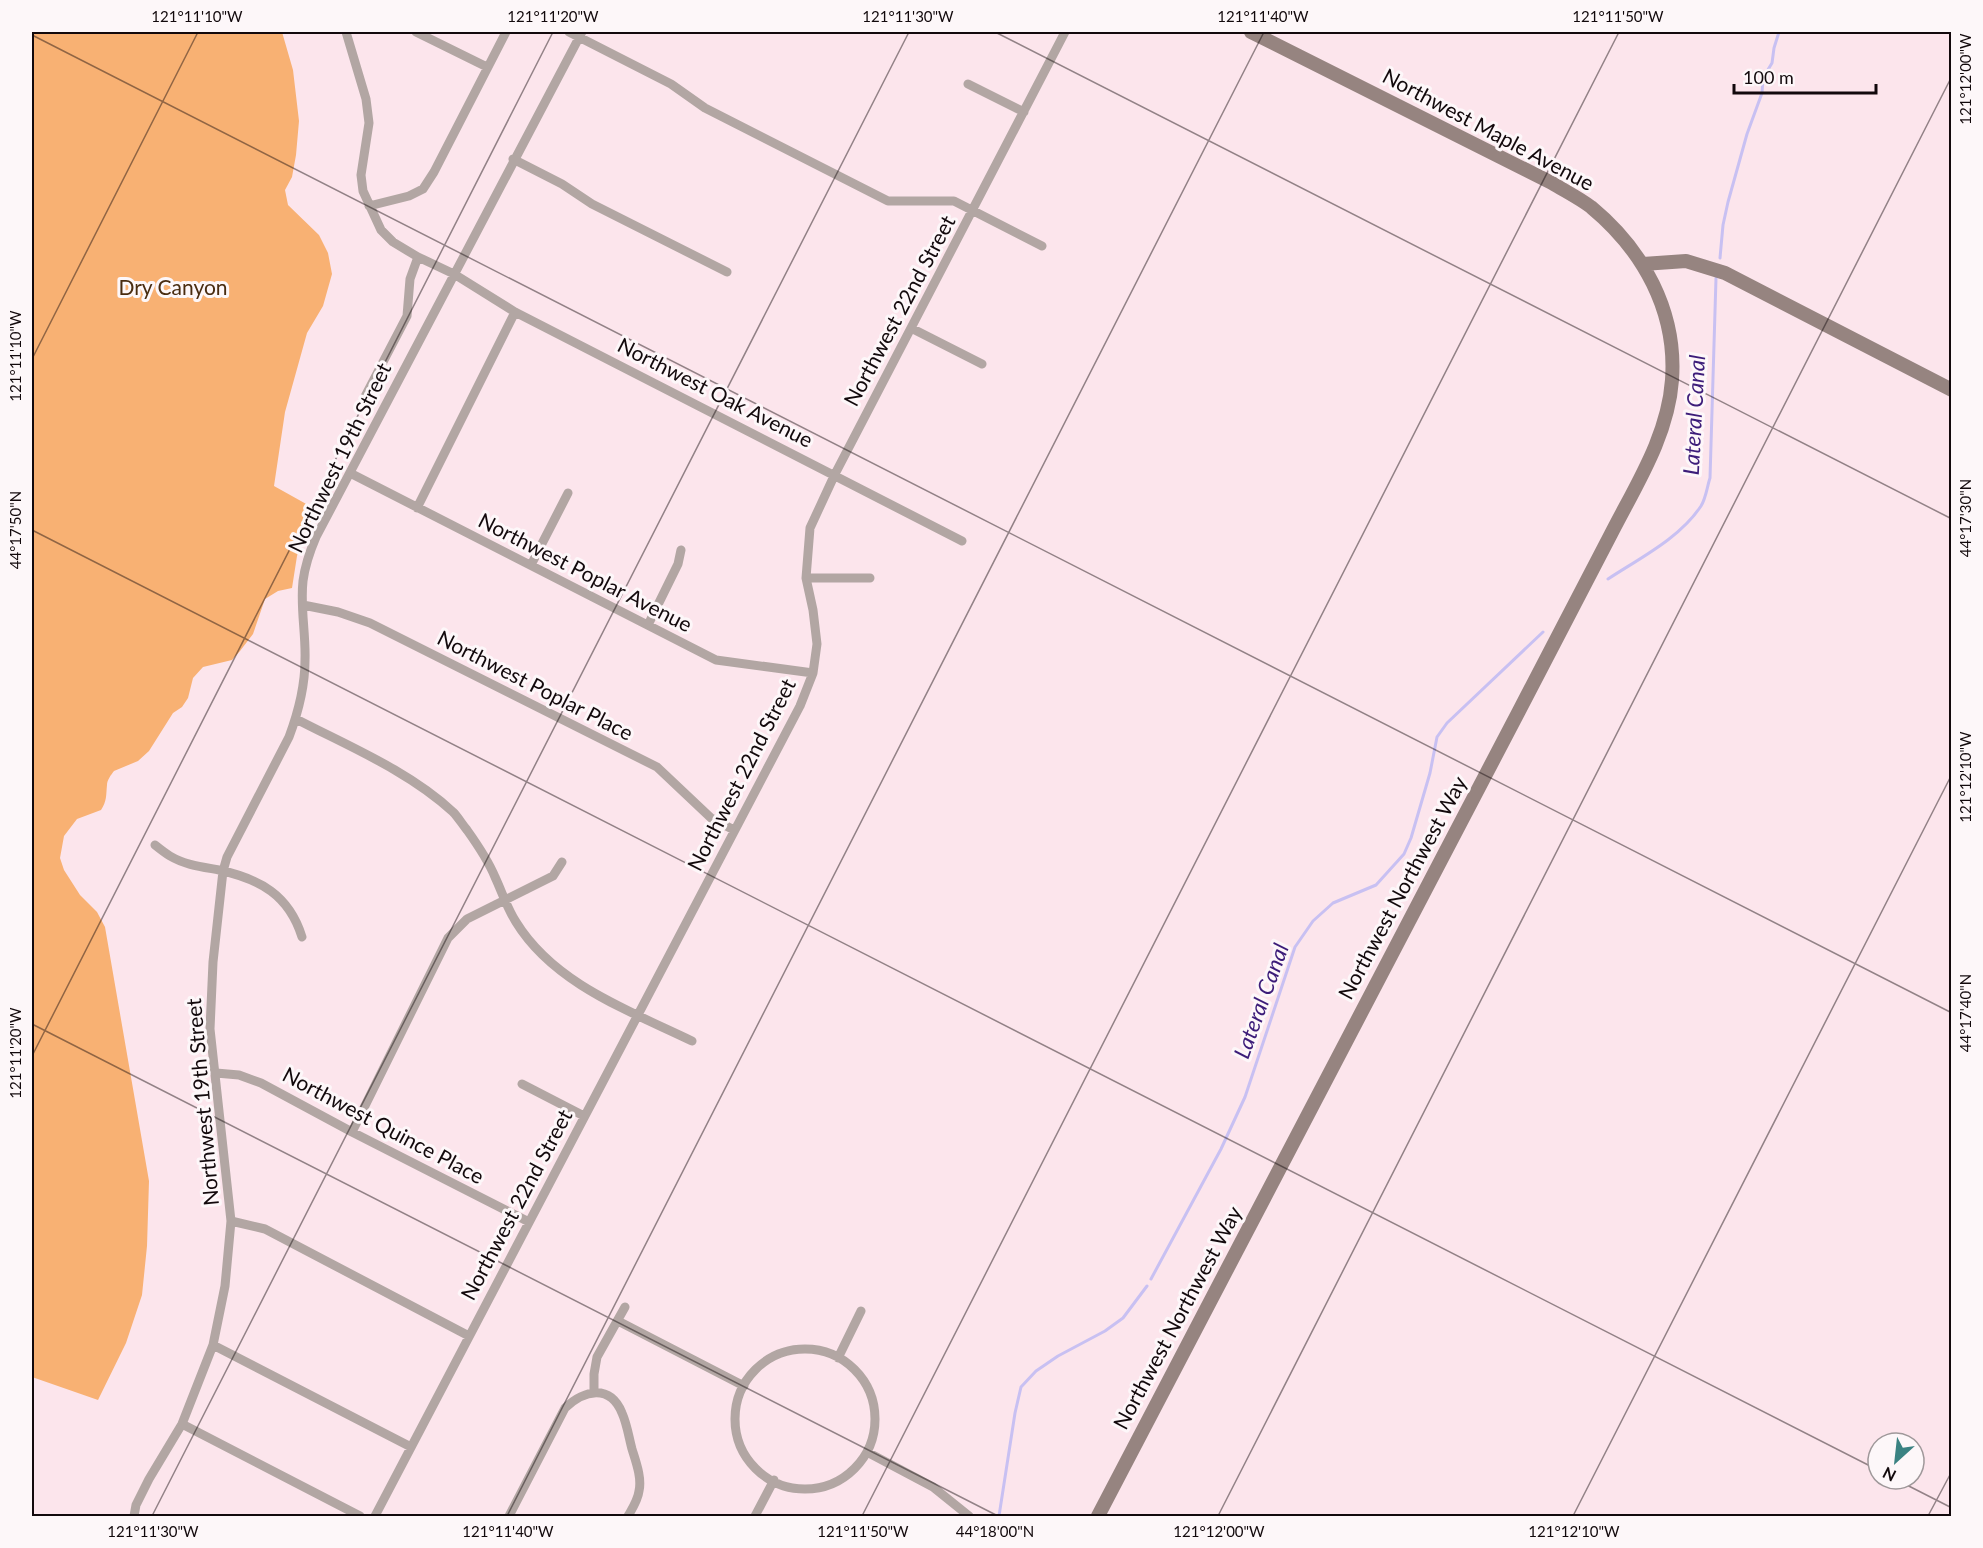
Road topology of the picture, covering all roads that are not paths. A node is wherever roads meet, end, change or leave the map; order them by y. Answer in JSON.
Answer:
{"nodes":[{"id":1,"x":346,"y":32,"type":"edge"},
{"id":2,"x":416,"y":32,"type":"edge"},
{"id":3,"x":506,"y":32,"type":"edge"},
{"id":4,"x":569,"y":32,"type":"edge"},
{"id":5,"x":1065,"y":32,"type":"edge"},
{"id":6,"x":1251,"y":32,"type":"edge"},
{"id":7,"x":580,"y":34,"type":"edge"},
{"id":8,"x":487,"y":67,"type":"junction"},
{"id":9,"x":968,"y":84,"type":"dead end"},
{"id":10,"x":1024,"y":112,"type":"junction"},
{"id":11,"x":513,"y":159,"type":"junction"},
{"id":12,"x":369,"y":206,"type":"junction"},
{"id":13,"x":973,"y":211,"type":"junction"},
{"id":14,"x":1042,"y":246,"type":"dead end"},
{"id":15,"x":418,"y":257,"type":"junction"},
{"id":16,"x":1643,"y":264,"type":"junction"},
{"id":17,"x":727,"y":272,"type":"dead end"},
{"id":18,"x":454,"y":274,"type":"junction"},
{"id":19,"x":515,"y":312,"type":"junction"},
{"id":20,"x":911,"y":328,"type":"junction"},
{"id":21,"x":982,"y":364,"type":"dead end"},
{"id":22,"x":1952,"y":390,"type":"edge"},
{"id":23,"x":360,"y":406,"type":"dead end"},
{"id":24,"x":350,"y":473,"type":"junction"},
{"id":25,"x":835,"y":474,"type":"junction"},
{"id":26,"x":568,"y":493,"type":"dead end"},
{"id":27,"x":417,"y":507,"type":"junction"},
{"id":28,"x":962,"y":541,"type":"dead end"},
{"id":29,"x":681,"y":550,"type":"dead end"},
{"id":30,"x":531,"y":566,"type":"junction"},
{"id":31,"x":806,"y":578,"type":"junction"},
{"id":32,"x":870,"y":578,"type":"dead end"},
{"id":33,"x":303,"y":605,"type":"junction"},
{"id":34,"x":648,"y":626,"type":"junction"},
{"id":35,"x":813,"y":673,"type":"junction"},
{"id":36,"x":296,"y":719,"type":"junction"},
{"id":37,"x":734,"y":830,"type":"junction"},
{"id":38,"x":155,"y":845,"type":"dead end"},
{"id":39,"x":562,"y":862,"type":"dead end"},
{"id":40,"x":224,"y":871,"type":"junction"},
{"id":41,"x":505,"y":899,"type":"junction"},
{"id":42,"x":302,"y":937,"type":"dead end"},
{"id":43,"x":638,"y":1014,"type":"junction"},
{"id":44,"x":692,"y":1041,"type":"dead end"},
{"id":45,"x":216,"y":1073,"type":"junction"},
{"id":46,"x":522,"y":1084,"type":"dead end"},
{"id":47,"x":584,"y":1116,"type":"junction"},
{"id":48,"x":352,"y":1132,"type":"junction"},
{"id":49,"x":231,"y":1221,"type":"junction"},
{"id":50,"x":529,"y":1222,"type":"junction"},
{"id":51,"x":625,"y":1307,"type":"dead end"},
{"id":52,"x":861,"y":1311,"type":"dead end"},
{"id":53,"x":618,"y":1321,"type":"junction"},
{"id":54,"x":469,"y":1336,"type":"junction"},
{"id":55,"x":213,"y":1345,"type":"junction"},
{"id":56,"x":838,"y":1358,"type":"junction"},
{"id":57,"x":744,"y":1386,"type":"junction"},
{"id":58,"x":594,"y":1392,"type":"junction"},
{"id":59,"x":182,"y":1424,"type":"junction"},
{"id":60,"x":411,"y":1447,"type":"junction"},
{"id":61,"x":867,"y":1452,"type":"junction"},
{"id":62,"x":774,"y":1480,"type":"junction"},
{"id":63,"x":134,"y":1516,"type":"edge"},
{"id":64,"x":360,"y":1516,"type":"edge"},
{"id":65,"x":375,"y":1516,"type":"edge"},
{"id":66,"x":509,"y":1516,"type":"edge"},
{"id":67,"x":628,"y":1516,"type":"edge"},
{"id":68,"x":755,"y":1516,"type":"edge"},
{"id":69,"x":969,"y":1516,"type":"edge"},
{"id":70,"x":1098,"y":1516,"type":"edge"}],
"edges":[{"from":1,"to":12,"type":"street","name":"Northwest Oak Avenue"},
{"from":2,"to":8,"type":"street"},
{"from":3,"to":8,"type":"street"},
{"from":4,"to":7,"type":"street"},
{"from":5,"to":10,"type":"street","name":"Northwest 22nd Street"},
{"from":6,"to":16,"type":"street","name":"Northwest Maple Avenue"},
{"from":7,"to":11,"type":"street","name":"Northwest 19th Street"},
{"from":7,"to":13,"type":"street"},
{"from":8,"to":12,"type":"street"},
{"from":9,"to":10,"type":"street"},
{"from":10,"to":13,"type":"street","name":"Northwest 22nd Street"},
{"from":11,"to":17,"type":"street"},
{"from":11,"to":18,"type":"street","name":"Northwest 19th Street"},
{"from":12,"to":15,"type":"street","name":"Northwest Oak Avenue"},
{"from":13,"to":14,"type":"street"},
{"from":13,"to":20,"type":"street","name":"Northwest 22nd Street"},
{"from":15,"to":18,"type":"street","name":"Northwest Oak Avenue"},
{"from":15,"to":23,"type":"street"},
{"from":16,"to":22,"type":"street"},
{"from":16,"to":70,"type":"street","name":"Northwest Northwest Way"},
{"from":18,"to":19,"type":"street","name":"Northwest Oak Avenue"},
{"from":18,"to":24,"type":"street","name":"Northwest 19th Street"},
{"from":19,"to":25,"type":"street","name":"Northwest Oak Avenue"},
{"from":19,"to":27,"type":"street"},
{"from":20,"to":21,"type":"street"},
{"from":20,"to":25,"type":"street","name":"Northwest 22nd Street"},
{"from":24,"to":27,"type":"street","name":"Northwest Poplar Avenue"},
{"from":24,"to":33,"type":"street","name":"Northwest 19th Street"},
{"from":25,"to":28,"type":"street","name":"Northwest Oak Avenue"},
{"from":25,"to":31,"type":"street","name":"Northwest 22nd Street"},
{"from":26,"to":30,"type":"street"},
{"from":27,"to":30,"type":"street","name":"Northwest Poplar Avenue"},
{"from":29,"to":34,"type":"street"},
{"from":30,"to":34,"type":"street","name":"Northwest Poplar Avenue"},
{"from":31,"to":32,"type":"street"},
{"from":31,"to":35,"type":"street","name":"Northwest 22nd Street"},
{"from":33,"to":36,"type":"street","name":"Northwest 19th Street"},
{"from":33,"to":37,"type":"street","name":"Northwest Poplar Place"},
{"from":34,"to":35,"type":"street","name":"Northwest Poplar Avenue"},
{"from":35,"to":37,"type":"street","name":"Northwest 22nd Street"},
{"from":36,"to":40,"type":"street","name":"Northwest 19th Street"},
{"from":36,"to":41,"type":"street"},
{"from":37,"to":43,"type":"street","name":"Northwest 22nd Street"},
{"from":38,"to":40,"type":"street"},
{"from":39,"to":41,"type":"street"},
{"from":40,"to":42,"type":"street"},
{"from":40,"to":45,"type":"street","name":"Northwest 19th Street"},
{"from":41,"to":43,"type":"street"},
{"from":41,"to":48,"type":"street"},
{"from":43,"to":44,"type":"street"},
{"from":43,"to":47,"type":"street","name":"Northwest 22nd Street"},
{"from":45,"to":48,"type":"street","name":"Northwest Quince Place"},
{"from":45,"to":49,"type":"street","name":"Northwest 19th Street"},
{"from":46,"to":47,"type":"street"},
{"from":47,"to":50,"type":"street","name":"Northwest 22nd Street"},
{"from":48,"to":50,"type":"street","name":"Northwest Quince Place"},
{"from":49,"to":54,"type":"street"},
{"from":49,"to":55,"type":"street","name":"Northwest 19th Street"},
{"from":50,"to":54,"type":"street","name":"Northwest 22nd Street"},
{"from":51,"to":53,"type":"street"},
{"from":52,"to":56,"type":"street"},
{"from":53,"to":57,"type":"street"},
{"from":53,"to":58,"type":"street"},
{"from":54,"to":60,"type":"street","name":"Northwest 22nd Street"},
{"from":55,"to":59,"type":"street","name":"Northwest 19th Street"},
{"from":55,"to":60,"type":"street"},
{"from":56,"to":57,"type":"street"},
{"from":56,"to":61,"type":"street"},
{"from":57,"to":62,"type":"street"},
{"from":58,"to":66,"type":"street"},
{"from":58,"to":67,"type":"street"},
{"from":59,"to":63,"type":"street","name":"Northwest 19th Street"},
{"from":59,"to":64,"type":"street"},
{"from":60,"to":65,"type":"street","name":"Northwest 22nd Street"},
{"from":61,"to":62,"type":"street"},
{"from":61,"to":69,"type":"street"},
{"from":62,"to":68,"type":"street"}]}
